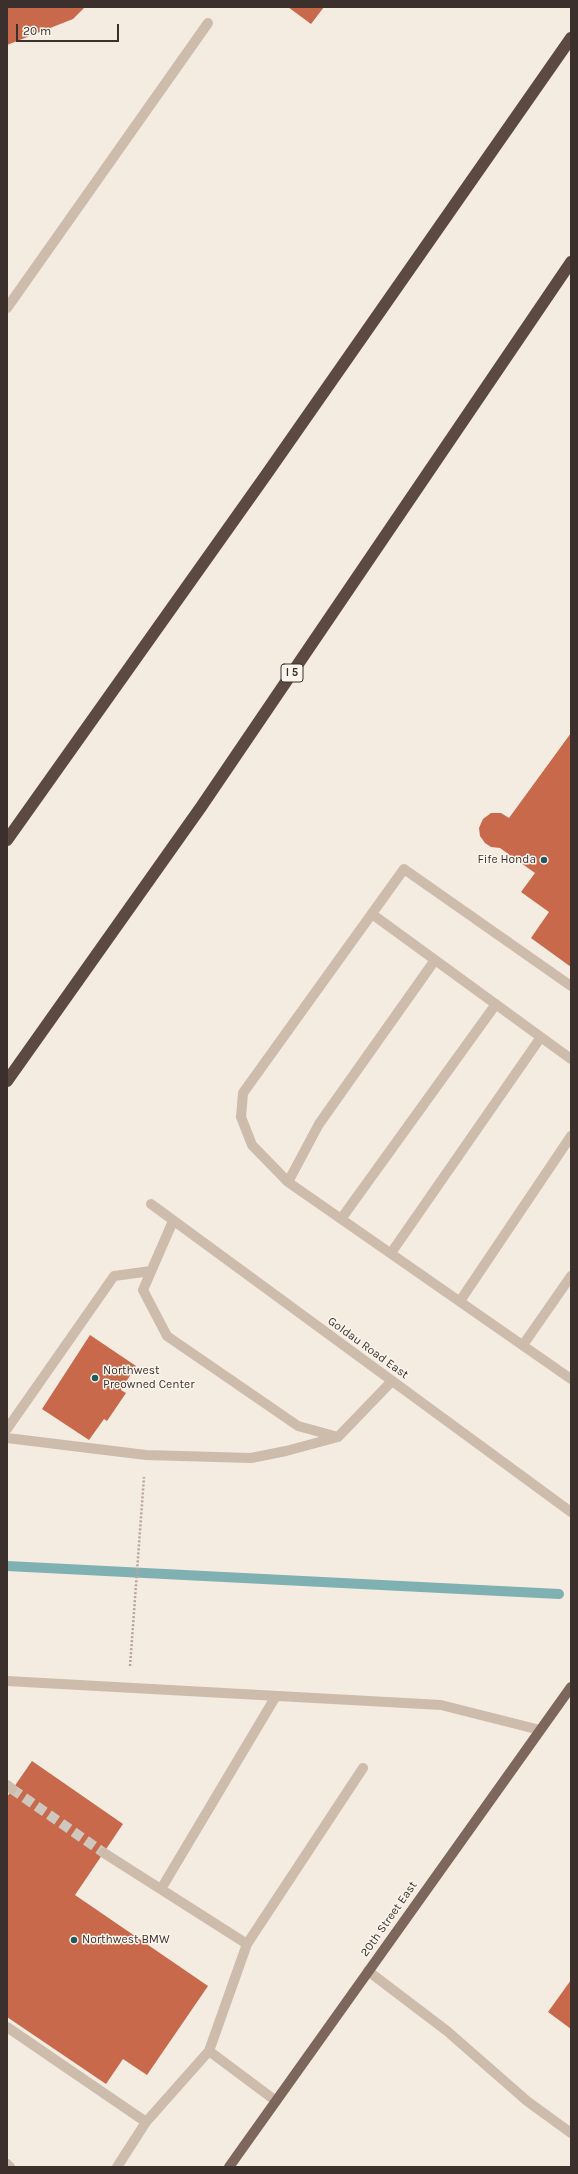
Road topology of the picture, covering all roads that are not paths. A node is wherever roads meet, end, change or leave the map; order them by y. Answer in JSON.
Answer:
{"nodes":[{"id":1,"x":208,"y":23,"type":"dead end"},
{"id":2,"x":571,"y":38,"type":"edge"},
{"id":3,"x":571,"y":262,"type":"edge"},
{"id":4,"x":7,"y":308,"type":"edge"},
{"id":5,"x":7,"y":840,"type":"edge"},
{"id":6,"x":372,"y":914,"type":"junction"},
{"id":7,"x":435,"y":960,"type":"junction"},
{"id":8,"x":571,"y":986,"type":"edge"},
{"id":9,"x":496,"y":1004,"type":"junction"},
{"id":10,"x":541,"y":1037,"type":"junction"},
{"id":11,"x":571,"y":1059,"type":"edge"},
{"id":12,"x":7,"y":1080,"type":"edge"},
{"id":13,"x":571,"y":1136,"type":"edge"},
{"id":14,"x":288,"y":1182,"type":"junction"},
{"id":15,"x":151,"y":1204,"type":"dead end"},
{"id":16,"x":342,"y":1219,"type":"junction"},
{"id":17,"x":173,"y":1221,"type":"junction"},
{"id":18,"x":391,"y":1253,"type":"junction"},
{"id":19,"x":151,"y":1271,"type":"junction"},
{"id":20,"x":571,"y":1276,"type":"edge"},
{"id":21,"x":460,"y":1301,"type":"junction"},
{"id":22,"x":523,"y":1345,"type":"junction"},
{"id":23,"x":571,"y":1379,"type":"edge"},
{"id":24,"x":392,"y":1382,"type":"junction"},
{"id":25,"x":7,"y":1429,"type":"edge"},
{"id":26,"x":338,"y":1437,"type":"junction"},
{"id":27,"x":7,"y":1438,"type":"edge"},
{"id":28,"x":571,"y":1512,"type":"edge"},
{"id":29,"x":7,"y":1681,"type":"edge"},
{"id":30,"x":571,"y":1687,"type":"edge"},
{"id":31,"x":276,"y":1696,"type":"junction"},
{"id":32,"x":540,"y":1730,"type":"junction"},
{"id":33,"x":363,"y":1768,"type":"dead end"},
{"id":34,"x":104,"y":1853,"type":"tunnel mouth"},
{"id":35,"x":161,"y":1889,"type":"junction"},
{"id":36,"x":247,"y":1944,"type":"junction"},
{"id":37,"x":368,"y":1971,"type":"junction"},
{"id":38,"x":7,"y":2026,"type":"edge"},
{"id":39,"x":209,"y":2052,"type":"junction"},
{"id":40,"x":276,"y":2101,"type":"junction"},
{"id":41,"x":146,"y":2122,"type":"junction"},
{"id":42,"x":571,"y":2133,"type":"edge"},
{"id":43,"x":7,"y":2164,"type":"edge"},
{"id":44,"x":10,"y":2167,"type":"edge"},
{"id":45,"x":117,"y":2167,"type":"edge"},
{"id":46,"x":229,"y":2167,"type":"edge"}],
"edges":[{"from":1,"to":4,"type":"street"},
{"from":2,"to":5,"type":"highway"},
{"from":3,"to":12,"type":"highway","number":"I 5"},
{"from":6,"to":7,"type":"street"},
{"from":6,"to":8,"type":"street"},
{"from":6,"to":14,"type":"street"},
{"from":7,"to":9,"type":"street"},
{"from":7,"to":14,"type":"street"},
{"from":9,"to":10,"type":"street"},
{"from":9,"to":16,"type":"street"},
{"from":10,"to":11,"type":"street"},
{"from":10,"to":18,"type":"street"},
{"from":13,"to":21,"type":"street"},
{"from":14,"to":16,"type":"street"},
{"from":15,"to":17,"type":"street","name":"Goldau Road East"},
{"from":16,"to":18,"type":"street"},
{"from":17,"to":19,"type":"street"},
{"from":17,"to":24,"type":"street","name":"Goldau Road East"},
{"from":18,"to":21,"type":"street"},
{"from":19,"to":25,"type":"street"},
{"from":19,"to":26,"type":"street"},
{"from":20,"to":22,"type":"street"},
{"from":21,"to":22,"type":"street"},
{"from":22,"to":23,"type":"street"},
{"from":24,"to":26,"type":"street"},
{"from":24,"to":28,"type":"street","name":"Goldau Road East"},
{"from":26,"to":27,"type":"street"},
{"from":29,"to":31,"type":"street"},
{"from":30,"to":32,"type":"main road","name":"20th Street East"},
{"from":31,"to":32,"type":"street"},
{"from":31,"to":35,"type":"street"},
{"from":32,"to":37,"type":"main road","name":"20th Street East"},
{"from":33,"to":36,"type":"street"},
{"from":34,"to":35,"type":"street"},
{"from":35,"to":36,"type":"street"},
{"from":36,"to":39,"type":"street"},
{"from":37,"to":40,"type":"main road","name":"20th Street East"},
{"from":37,"to":42,"type":"street"},
{"from":38,"to":41,"type":"street"},
{"from":39,"to":40,"type":"street"},
{"from":39,"to":41,"type":"street"},
{"from":40,"to":46,"type":"main road","name":"20th Street East"},
{"from":41,"to":45,"type":"street"},
{"from":43,"to":44,"type":"street"}]}
